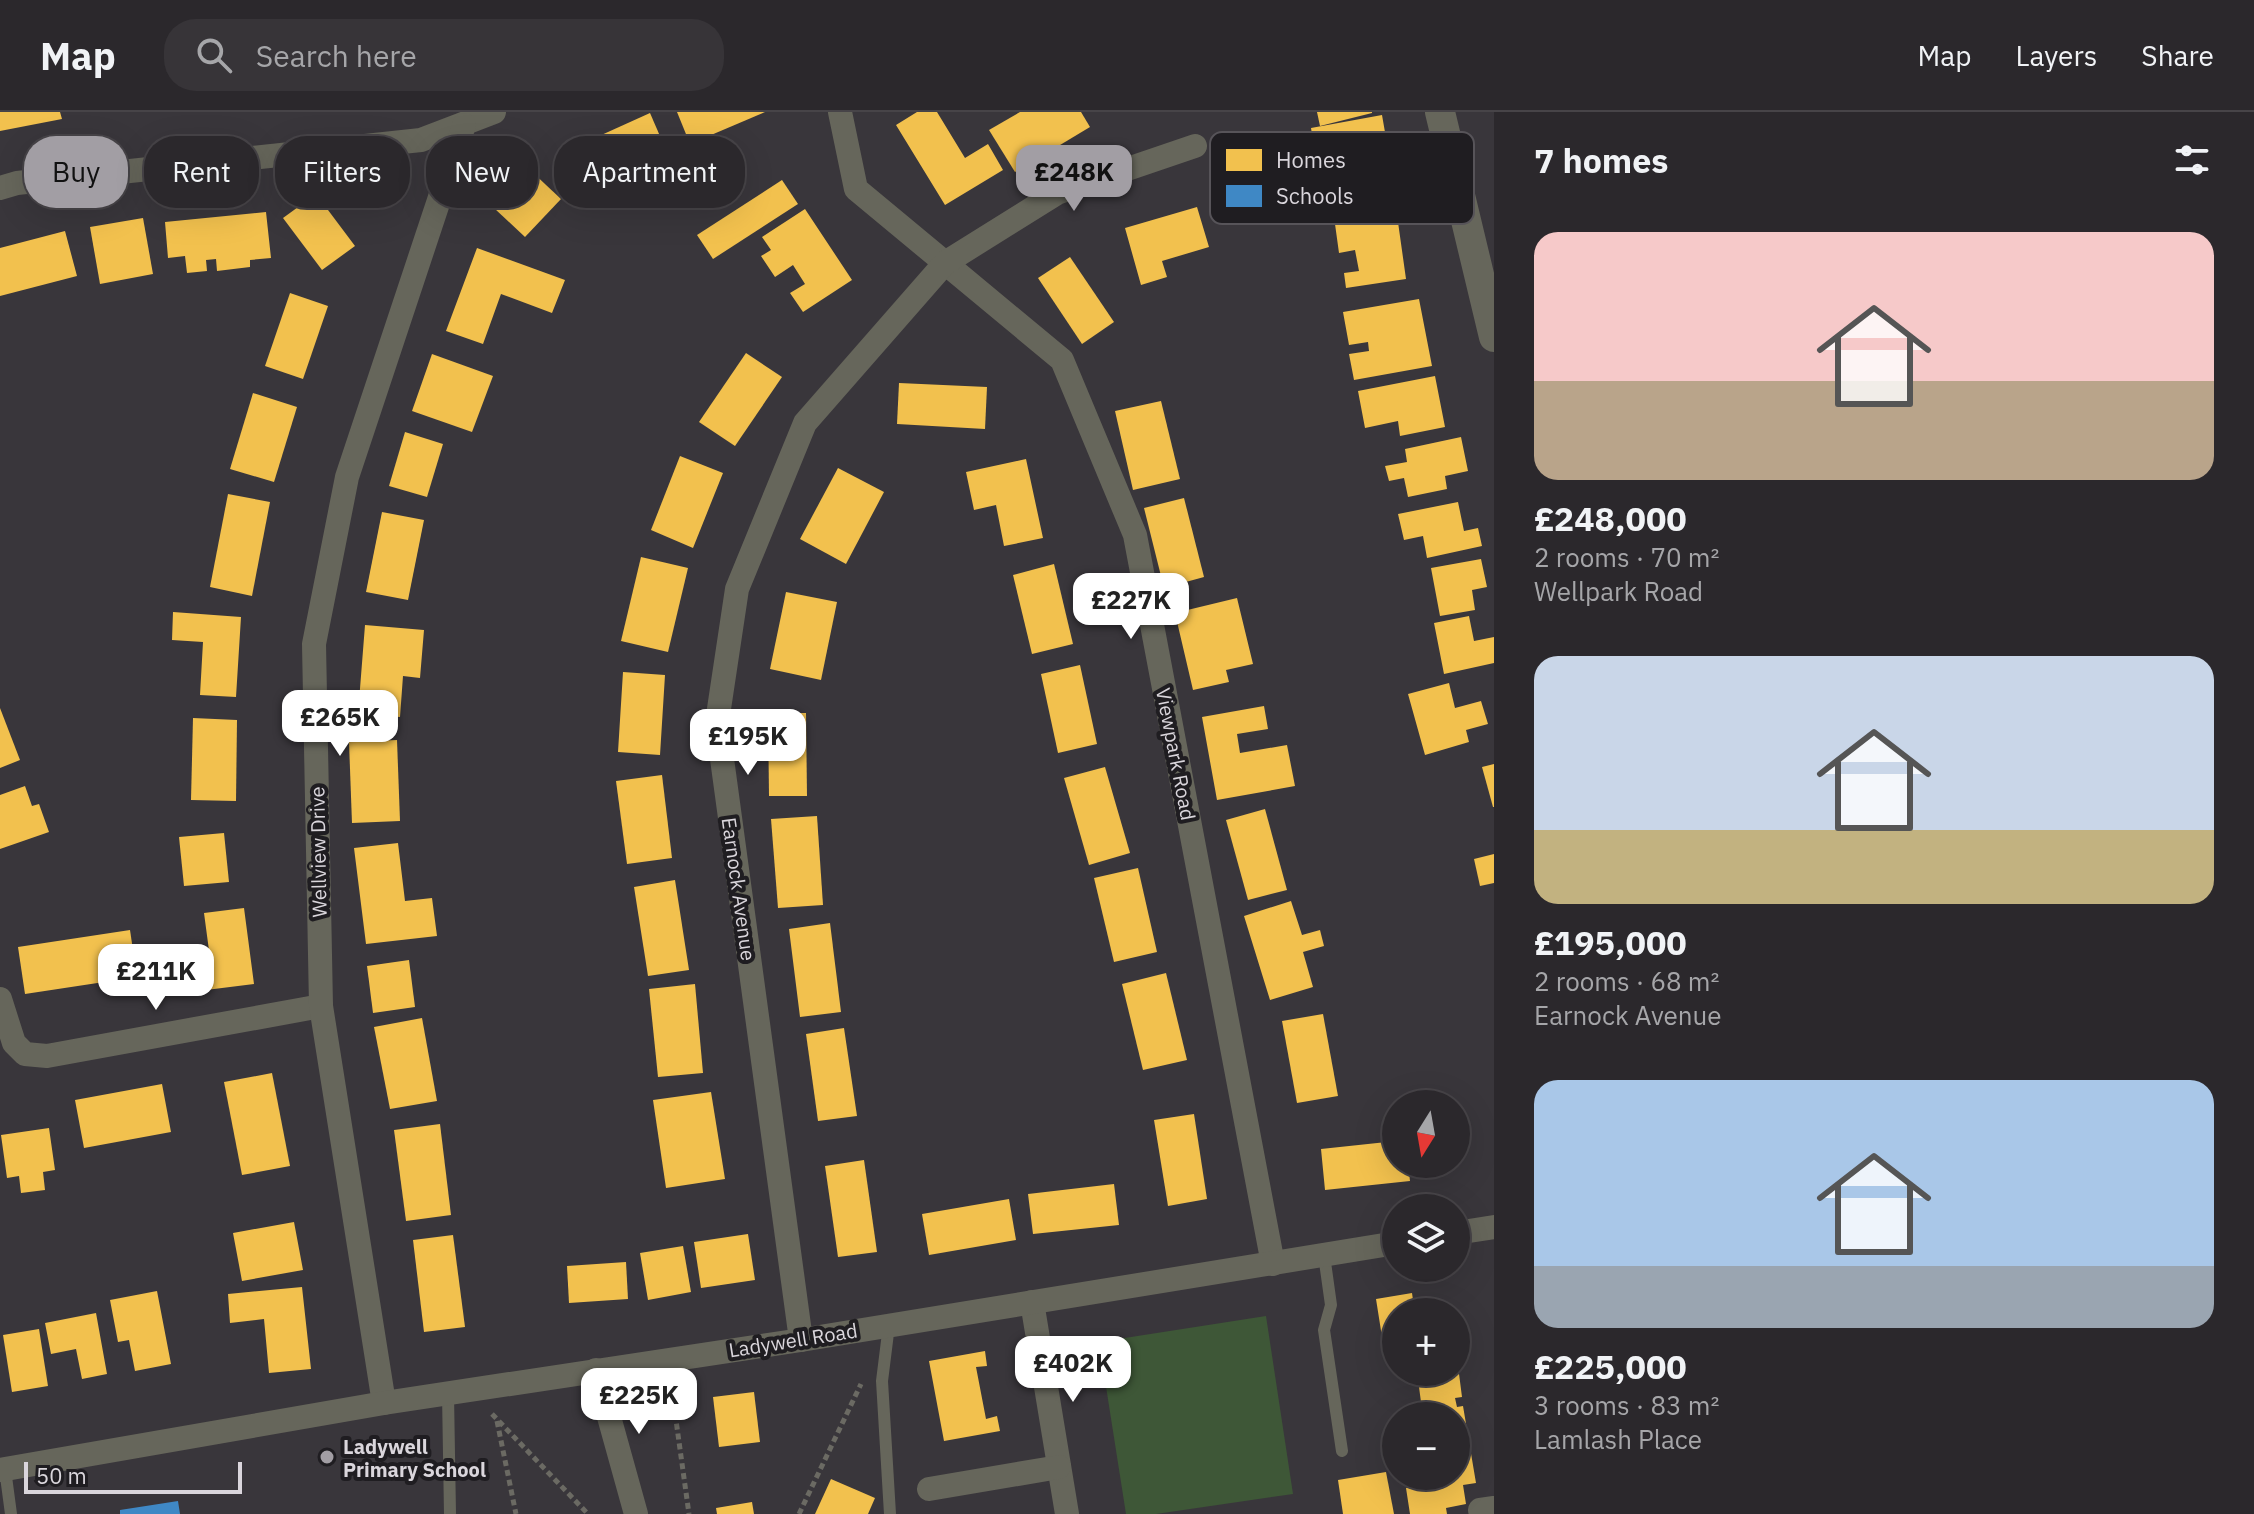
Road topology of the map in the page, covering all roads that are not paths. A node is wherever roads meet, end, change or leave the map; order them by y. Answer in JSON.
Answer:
{"nodes":[{"id":1,"x":494,"y":112,"type":"edge"},
{"id":2,"x":840,"y":112,"type":"edge"},
{"id":3,"x":1440,"y":112,"type":"edge"},
{"id":4,"x":464,"y":125,"type":"junction"},
{"id":5,"x":1445,"y":132,"type":"edge"},
{"id":6,"x":1195,"y":146,"type":"dead end"},
{"id":7,"x":0,"y":188,"type":"edge"},
{"id":8,"x":1467,"y":224,"type":"edge"},
{"id":9,"x":945,"y":263,"type":"junction"},
{"id":10,"x":1494,"y":337,"type":"edge"},
{"id":11,"x":0,"y":999,"type":"edge"},
{"id":12,"x":321,"y":1006,"type":"junction"},
{"id":13,"x":1494,"y":1227,"type":"edge"},
{"id":14,"x":1470,"y":1231,"type":"edge"},
{"id":15,"x":1382,"y":1245,"type":"edge"},
{"id":16,"x":1324,"y":1255,"type":"junction"},
{"id":17,"x":1273,"y":1264,"type":"junction"},
{"id":18,"x":1032,"y":1302,"type":"junction"},
{"id":19,"x":889,"y":1325,"type":"junction"},
{"id":20,"x":801,"y":1340,"type":"junction"},
{"id":21,"x":596,"y":1370,"type":"junction"},
{"id":22,"x":459,"y":1393,"type":"junction"},
{"id":23,"x":384,"y":1403,"type":"junction"},
{"id":24,"x":1342,"y":1451,"type":"dead end"},
{"id":25,"x":1059,"y":1467,"type":"junction"},
{"id":26,"x":2,"y":1470,"type":"edge"},
{"id":27,"x":929,"y":1489,"type":"dead end"},
{"id":28,"x":11,"y":1514,"type":"edge"},
{"id":29,"x":450,"y":1514,"type":"edge"},
{"id":30,"x":636,"y":1514,"type":"edge"},
{"id":31,"x":890,"y":1514,"type":"edge"},
{"id":32,"x":1067,"y":1514,"type":"edge"}],
"edges":[{"from":1,"to":4,"type":"street"},
{"from":2,"to":9,"type":"street","name":"Viewpark Road"},
{"from":3,"to":5,"type":"street"},
{"from":4,"to":7,"type":"street"},
{"from":4,"to":12,"type":"street","name":"Wellview Drive"},
{"from":6,"to":9,"type":"street","name":"Earnock Avenue"},
{"from":8,"to":10,"type":"street"},
{"from":9,"to":17,"type":"street","name":"Viewpark Road"},
{"from":9,"to":20,"type":"street","name":"Earnock Avenue"},
{"from":11,"to":12,"type":"street"},
{"from":12,"to":23,"type":"street","name":"Wellview Drive"},
{"from":13,"to":14,"type":"street"},
{"from":15,"to":16,"type":"street","name":"Ladywell Road"},
{"from":16,"to":17,"type":"street","name":"Ladywell Road"},
{"from":16,"to":24,"type":"lane"},
{"from":17,"to":18,"type":"street","name":"Ladywell Road"},
{"from":18,"to":19,"type":"street","name":"Ladywell Road"},
{"from":18,"to":25,"type":"street"},
{"from":19,"to":20,"type":"street","name":"Ladywell Road"},
{"from":19,"to":31,"type":"lane"},
{"from":20,"to":21,"type":"street","name":"Ladywell Road"},
{"from":21,"to":22,"type":"street","name":"Ladywell Road"},
{"from":21,"to":30,"type":"street"},
{"from":22,"to":23,"type":"street","name":"Ladywell Road"},
{"from":22,"to":29,"type":"lane"},
{"from":23,"to":26,"type":"street","name":"Ladywell Road"},
{"from":25,"to":27,"type":"street"},
{"from":25,"to":32,"type":"street"},
{"from":26,"to":28,"type":"lane"}]}
